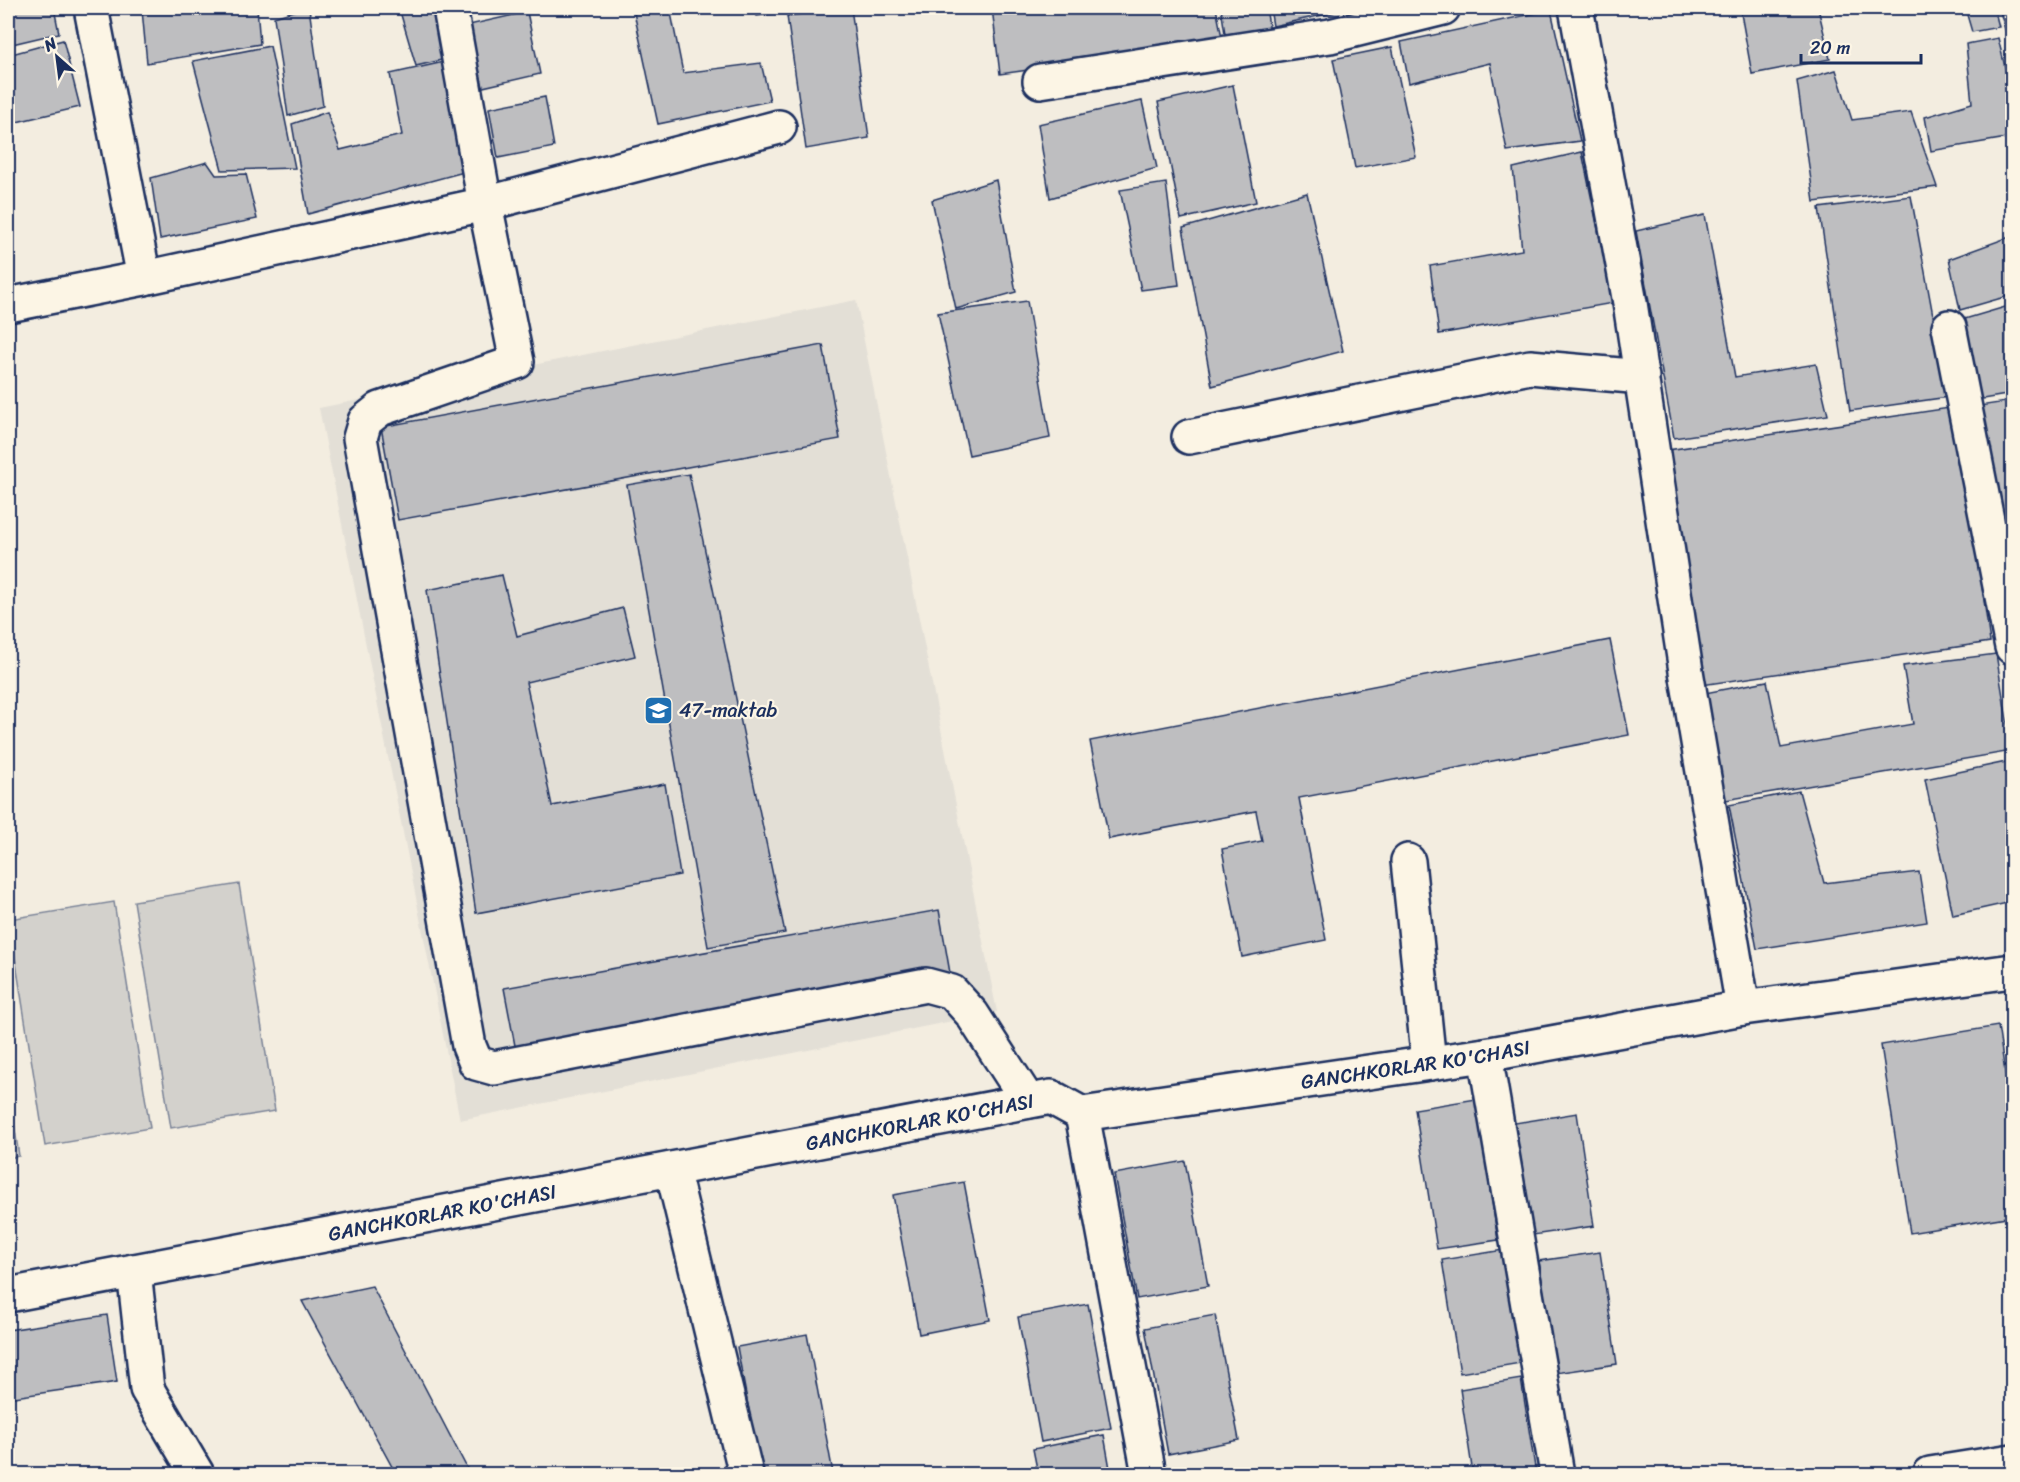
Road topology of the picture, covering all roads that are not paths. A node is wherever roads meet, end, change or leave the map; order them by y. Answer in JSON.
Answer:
{"nodes":[{"id":1,"x":91,"y":8,"type":"edge"},
{"id":2,"x":450,"y":8,"type":"edge"},
{"id":3,"x":1443,"y":8,"type":"edge"},
{"id":4,"x":1576,"y":8,"type":"edge"},
{"id":5,"x":1040,"y":81,"type":"dead end"},
{"id":6,"x":779,"y":127,"type":"dead end"},
{"id":7,"x":485,"y":204,"type":"junction"},
{"id":8,"x":144,"y":278,"type":"junction"},
{"id":9,"x":8,"y":305,"type":"edge"},
{"id":10,"x":1949,"y":327,"type":"dead end"},
{"id":11,"x":1642,"y":377,"type":"junction"},
{"id":12,"x":1189,"y":437,"type":"dead end"},
{"id":13,"x":2013,"y":647,"type":"edge"},
{"id":14,"x":1408,"y":861,"type":"dead end"},
{"id":15,"x":2013,"y":971,"type":"edge"},
{"id":16,"x":1743,"y":1008,"type":"junction"},
{"id":17,"x":1485,"y":1055,"type":"junction"},
{"id":18,"x":1429,"y":1063,"type":"junction"},
{"id":19,"x":1028,"y":1101,"type":"junction"},
{"id":20,"x":1083,"y":1114,"type":"junction"},
{"id":21,"x":672,"y":1169,"type":"junction"},
{"id":22,"x":134,"y":1271,"type":"junction"},
{"id":23,"x":8,"y":1295,"type":"edge"},
{"id":24,"x":2013,"y":1461,"type":"edge"},
{"id":25,"x":197,"y":1474,"type":"edge"},
{"id":26,"x":746,"y":1474,"type":"edge"},
{"id":27,"x":1149,"y":1474,"type":"edge"},
{"id":28,"x":1557,"y":1474,"type":"edge"},
{"id":29,"x":1930,"y":1474,"type":"edge"}],
"edges":[{"from":1,"to":8,"type":"street"},
{"from":2,"to":7,"type":"street"},
{"from":3,"to":5,"type":"street"},
{"from":4,"to":11,"type":"street"},
{"from":6,"to":7,"type":"street"},
{"from":7,"to":8,"type":"street"},
{"from":7,"to":19,"type":"street"},
{"from":8,"to":9,"type":"street"},
{"from":10,"to":13,"type":"street"},
{"from":11,"to":12,"type":"street"},
{"from":11,"to":16,"type":"street"},
{"from":14,"to":18,"type":"street"},
{"from":15,"to":16,"type":"street","name":"GANCHKORLAR KO'CHASI"},
{"from":16,"to":17,"type":"street","name":"GANCHKORLAR KO'CHASI"},
{"from":17,"to":18,"type":"street","name":"GANCHKORLAR KO'CHASI"},
{"from":17,"to":28,"type":"street"},
{"from":18,"to":20,"type":"street","name":"GANCHKORLAR KO'CHASI"},
{"from":19,"to":20,"type":"street","name":"GANCHKORLAR KO'CHASI"},
{"from":19,"to":21,"type":"street","name":"GANCHKORLAR KO'CHASI"},
{"from":20,"to":27,"type":"street"},
{"from":21,"to":22,"type":"street","name":"GANCHKORLAR KO'CHASI"},
{"from":21,"to":26,"type":"street"},
{"from":22,"to":23,"type":"street","name":"GANCHKORLAR KO'CHASI"},
{"from":22,"to":25,"type":"street"},
{"from":24,"to":29,"type":"street"}]}
